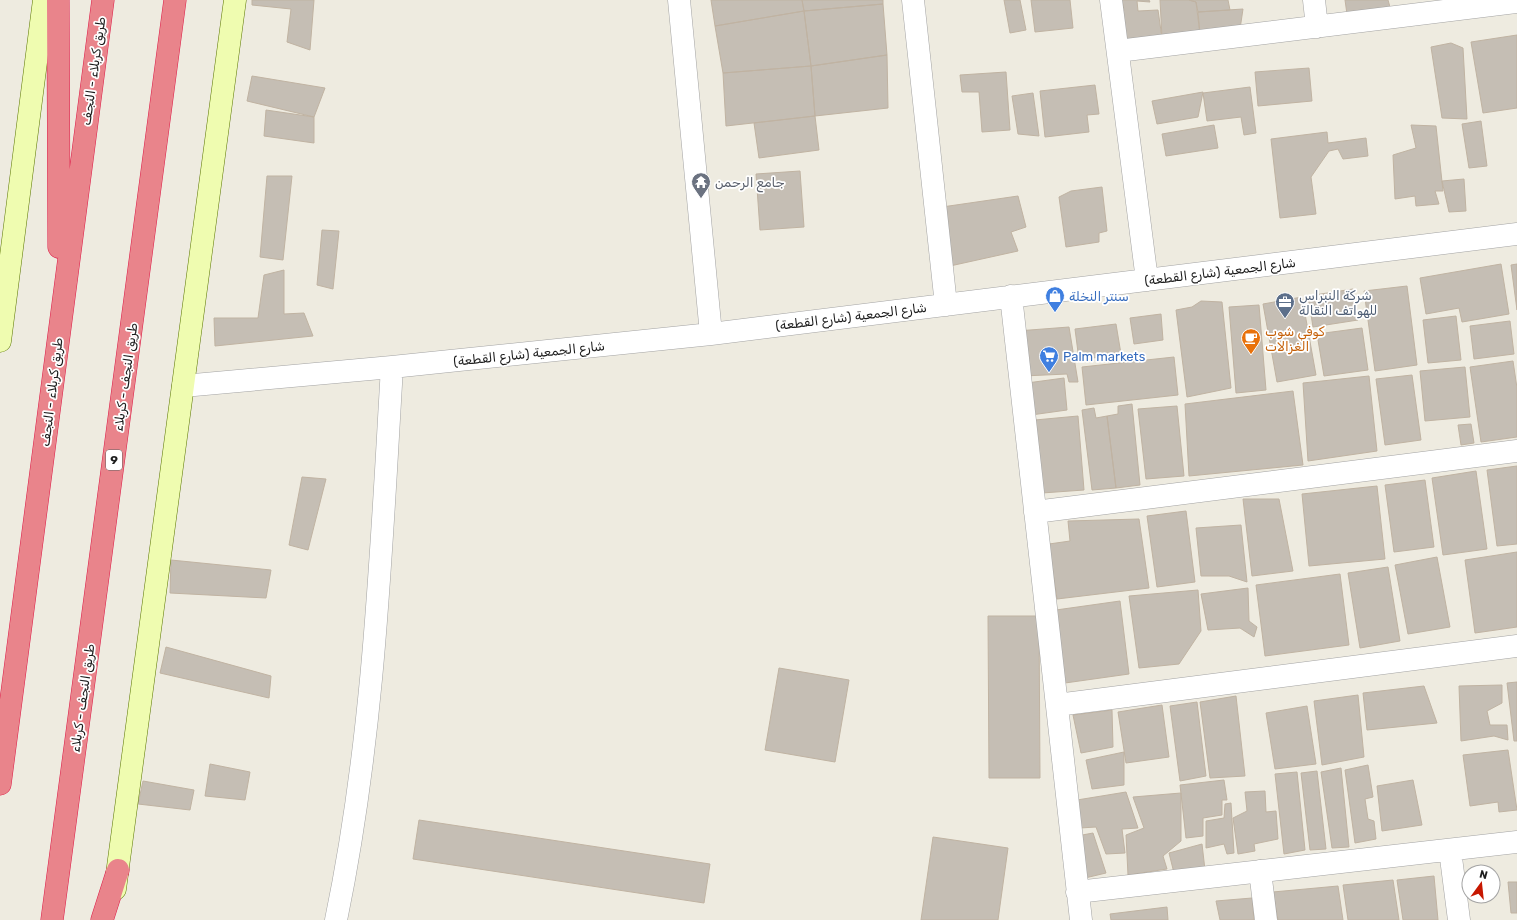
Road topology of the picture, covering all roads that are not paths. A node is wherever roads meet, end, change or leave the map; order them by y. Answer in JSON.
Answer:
{"nodes":[{"id":1,"x":44,"y":0,"type":"edge"},
{"id":2,"x":58,"y":0,"type":"edge"},
{"id":3,"x":103,"y":0,"type":"edge"},
{"id":4,"x":175,"y":0,"type":"edge"},
{"id":5,"x":235,"y":0,"type":"edge"},
{"id":6,"x":679,"y":0,"type":"edge"},
{"id":7,"x":913,"y":0,"type":"edge"},
{"id":8,"x":1110,"y":0,"type":"edge"},
{"id":9,"x":1314,"y":0,"type":"edge"},
{"id":10,"x":1513,"y":2,"type":"edge"},
{"id":11,"x":1317,"y":27,"type":"junction"},
{"id":12,"x":1118,"y":51,"type":"junction"},
{"id":13,"x":1517,"y":234,"type":"edge"},
{"id":14,"x":1147,"y":280,"type":"junction"},
{"id":15,"x":1011,"y":296,"type":"junction"},
{"id":16,"x":946,"y":305,"type":"junction"},
{"id":17,"x":59,"y":330,"type":"junction"},
{"id":18,"x":711,"y":334,"type":"junction"},
{"id":19,"x":0,"y":341,"type":"edge"},
{"id":20,"x":392,"y":367,"type":"junction"},
{"id":21,"x":183,"y":386,"type":"junction"},
{"id":22,"x":1517,"y":451,"type":"edge"},
{"id":23,"x":1035,"y":512,"type":"junction"},
{"id":24,"x":1517,"y":646,"type":"edge"},
{"id":25,"x":1057,"y":705,"type":"junction"},
{"id":26,"x":0,"y":784,"type":"edge"},
{"id":27,"x":1517,"y":842,"type":"edge"},
{"id":28,"x":1450,"y":850,"type":"junction"},
{"id":29,"x":118,"y":870,"type":"junction"},
{"id":30,"x":1260,"y":871,"type":"junction"},
{"id":31,"x":1077,"y":892,"type":"junction"},
{"id":32,"x":52,"y":920,"type":"edge"},
{"id":33,"x":102,"y":920,"type":"edge"},
{"id":34,"x":111,"y":920,"type":"edge"},
{"id":35,"x":336,"y":920,"type":"edge"},
{"id":36,"x":1081,"y":920,"type":"edge"},
{"id":37,"x":1266,"y":920,"type":"edge"},
{"id":38,"x":1459,"y":920,"type":"edge"}],
"edges":[{"from":1,"to":19,"type":"main road"},
{"from":2,"to":17,"type":"highway"},
{"from":3,"to":17,"type":"highway","name":"طريق کربلاء - النجف"},
{"from":4,"to":32,"type":"highway","name":"طريق النجف - کربلاء","number":"9"},
{"from":5,"to":21,"type":"main road"},
{"from":6,"to":18,"type":"street"},
{"from":7,"to":16,"type":"street"},
{"from":8,"to":12,"type":"street"},
{"from":9,"to":11,"type":"street"},
{"from":10,"to":11,"type":"street"},
{"from":11,"to":12,"type":"street"},
{"from":12,"to":14,"type":"street"},
{"from":13,"to":14,"type":"street","name":"شارع الجمعية (شارع القطعة)"},
{"from":14,"to":15,"type":"street","name":"شارع الجمعية (شارع القطعة)"},
{"from":15,"to":16,"type":"street","name":"شارع الجمعية (شارع القطعة)"},
{"from":15,"to":23,"type":"street"},
{"from":16,"to":18,"type":"street","name":"شارع الجمعية (شارع القطعة)"},
{"from":17,"to":26,"type":"highway","name":"طريق کربلاء - النجف"},
{"from":18,"to":20,"type":"street","name":"شارع الجمعية (شارع القطعة)"},
{"from":20,"to":21,"type":"street","name":"شارع الجمعية (شارع القطعة)"},
{"from":20,"to":35,"type":"street"},
{"from":21,"to":29,"type":"main road"},
{"from":22,"to":23,"type":"street"},
{"from":23,"to":25,"type":"street"},
{"from":24,"to":25,"type":"street"},
{"from":25,"to":31,"type":"street"},
{"from":27,"to":28,"type":"street"},
{"from":28,"to":30,"type":"street"},
{"from":28,"to":38,"type":"street"},
{"from":29,"to":33,"type":"highway"},
{"from":29,"to":34,"type":"main road"},
{"from":30,"to":31,"type":"street"},
{"from":30,"to":37,"type":"street"},
{"from":31,"to":36,"type":"street"}]}
